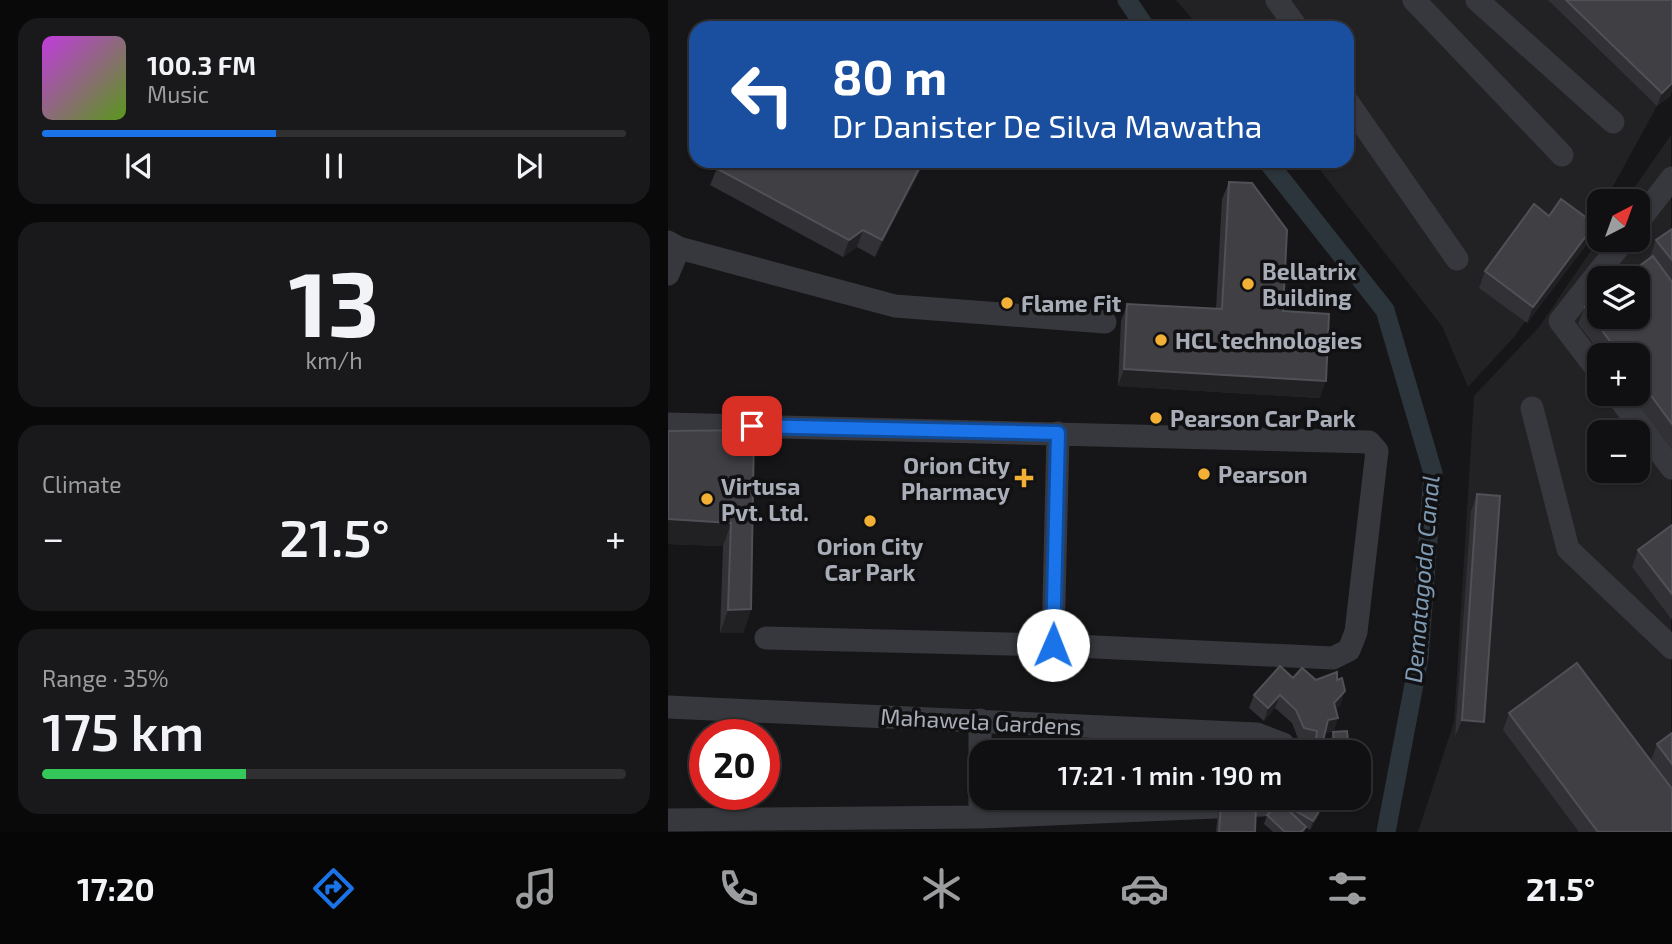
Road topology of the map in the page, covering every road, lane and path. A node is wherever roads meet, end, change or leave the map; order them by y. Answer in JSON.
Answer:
{"nodes":[{"id":1,"x":1278,"y":0,"type":"edge"},
{"id":2,"x":1414,"y":0,"type":"edge"},
{"id":3,"x":1477,"y":0,"type":"edge"},
{"id":4,"x":1292,"y":21,"type":"edge"},
{"id":5,"x":1354,"y":111,"type":"edge"},
{"id":6,"x":1613,"y":122,"type":"dead end"},
{"id":7,"x":1562,"y":155,"type":"dead end"},
{"id":8,"x":1671,"y":178,"type":"edge"},
{"id":9,"x":1650,"y":206,"type":"edge"},
{"id":10,"x":673,"y":245,"type":"edge"},
{"id":11,"x":1615,"y":252,"type":"edge"},
{"id":12,"x":1457,"y":260,"type":"dead end"},
{"id":13,"x":668,"y":274,"type":"edge"},
{"id":14,"x":1105,"y":323,"type":"dead end"},
{"id":15,"x":1587,"y":356,"type":"edge"},
{"id":16,"x":1625,"y":406,"type":"edge"},
{"id":17,"x":1532,"y":408,"type":"dead end"},
{"id":18,"x":668,"y":424,"type":"edge"},
{"id":19,"x":1058,"y":433,"type":"junction"},
{"id":20,"x":1671,"y":468,"type":"edge"},
{"id":21,"x":766,"y":638,"type":"dead end"},
{"id":22,"x":1053,"y":645,"type":"junction"},
{"id":23,"x":1671,"y":648,"type":"edge"},
{"id":24,"x":668,"y":707,"type":"edge"},
{"id":25,"x":980,"y":720,"type":"junction"},
{"id":26,"x":1273,"y":740,"type":"edge"},
{"id":27,"x":1145,"y":810,"type":"edge"},
{"id":28,"x":980,"y":817,"type":"junction"},
{"id":29,"x":668,"y":820,"type":"edge"}],
"edges":[{"from":1,"to":4,"type":"street"},
{"from":2,"to":7,"type":"street"},
{"from":3,"to":6,"type":"street"},
{"from":5,"to":12,"type":"street"},
{"from":8,"to":9,"type":"street"},
{"from":10,"to":13,"type":"street"},
{"from":10,"to":14,"type":"street"},
{"from":11,"to":15,"type":"street"},
{"from":16,"to":20,"type":"street"},
{"from":17,"to":23,"type":"street"},
{"from":18,"to":19,"type":"street"},
{"from":19,"to":22,"type":"street"},
{"from":19,"to":22,"type":"street"},
{"from":21,"to":22,"type":"street"},
{"from":24,"to":25,"type":"street","name":"Mahawela Gardens"},
{"from":25,"to":26,"type":"street","name":"Mahawela Gardens"},
{"from":25,"to":28,"type":"street"},
{"from":27,"to":28,"type":"street"},
{"from":28,"to":29,"type":"street"}]}
